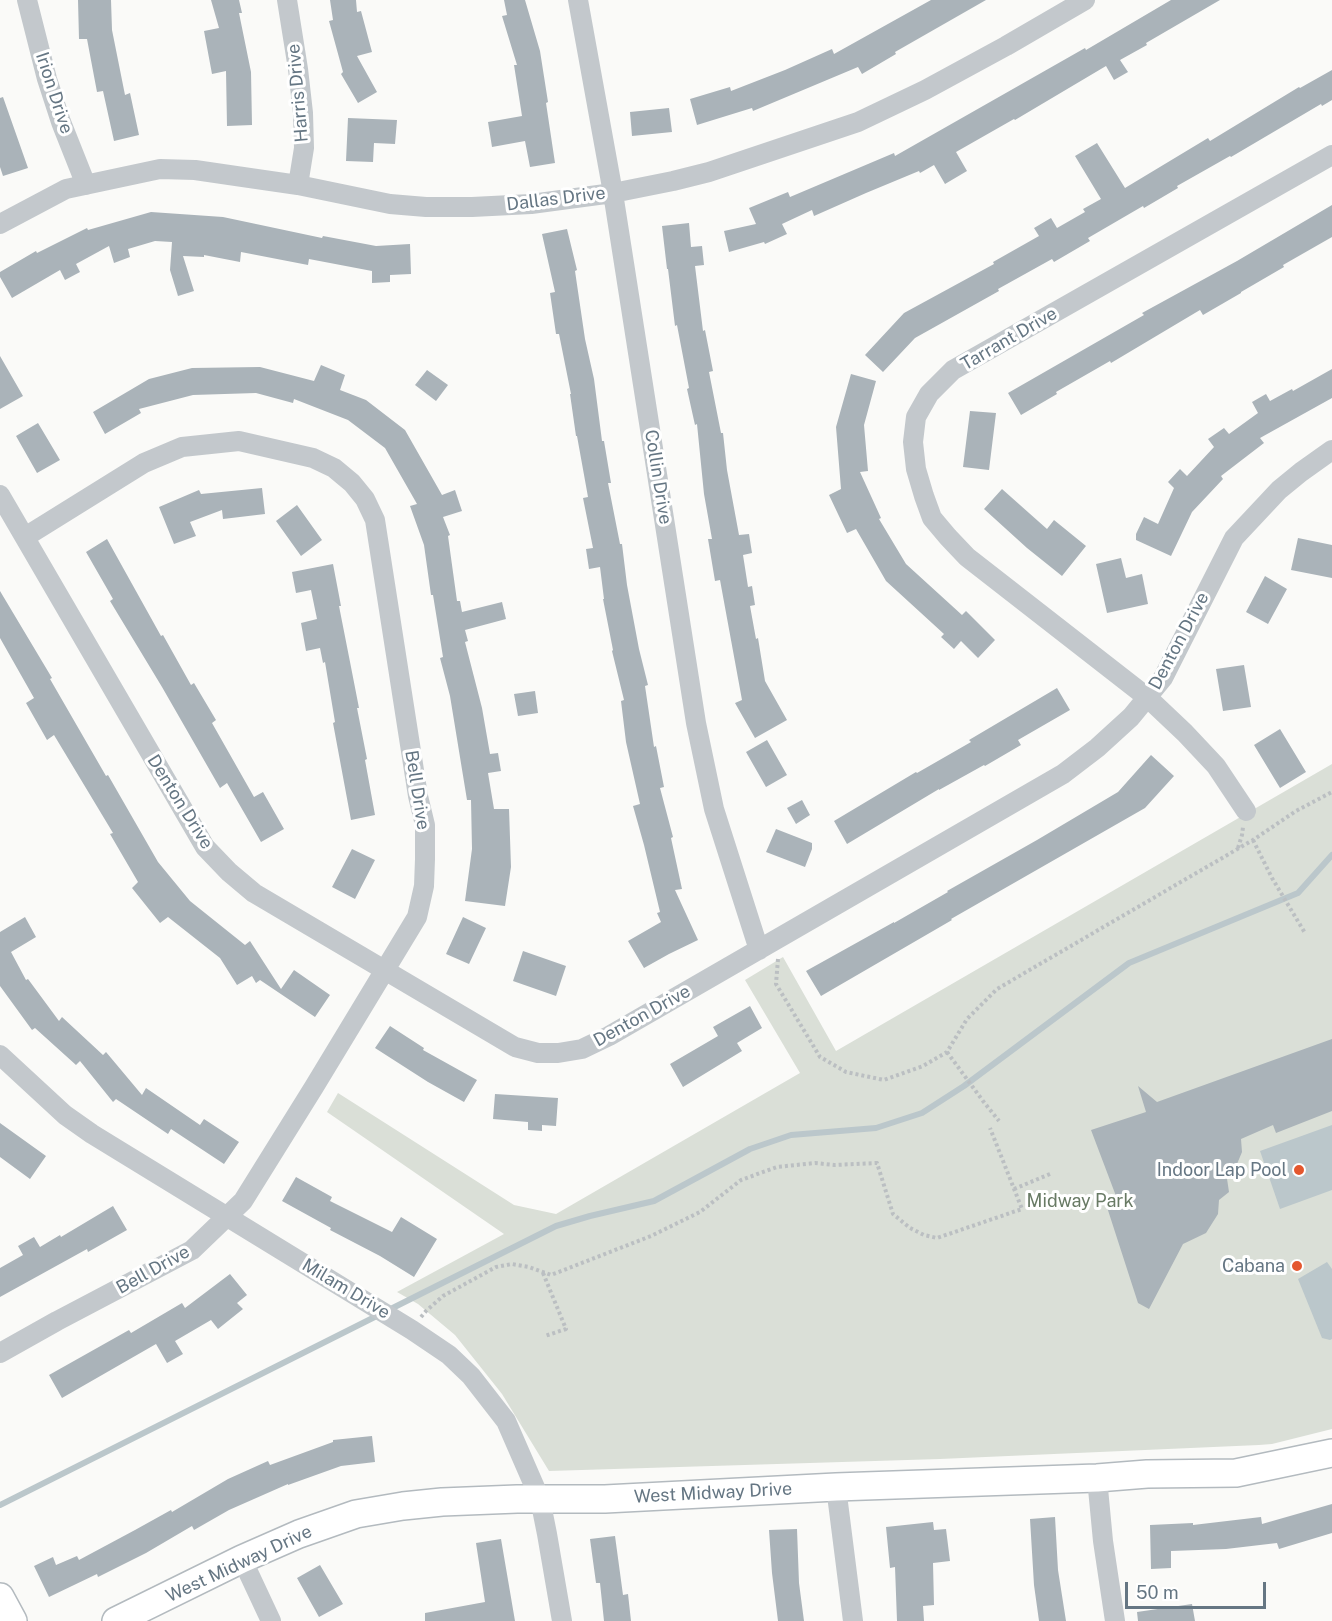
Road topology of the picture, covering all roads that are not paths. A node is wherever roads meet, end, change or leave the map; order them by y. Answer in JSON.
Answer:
{"nodes":[{"id":1,"x":27,"y":0,"type":"edge"},
{"id":2,"x":287,"y":0,"type":"edge"},
{"id":3,"x":578,"y":0,"type":"edge"},
{"id":4,"x":1085,"y":0,"type":"edge"},
{"id":5,"x":1332,"y":155,"type":"edge"},
{"id":6,"x":86,"y":185,"type":"junction"},
{"id":7,"x":298,"y":186,"type":"junction"},
{"id":8,"x":613,"y":193,"type":"junction"},
{"id":9,"x":0,"y":224,"type":"edge"},
{"id":10,"x":1332,"y":450,"type":"edge"},
{"id":11,"x":0,"y":495,"type":"edge"},
{"id":12,"x":25,"y":537,"type":"junction"},
{"id":13,"x":1148,"y":698,"type":"junction"},
{"id":14,"x":1246,"y":811,"type":"dead end"},
{"id":15,"x":766,"y":945,"type":"junction"},
{"id":16,"x":384,"y":970,"type":"junction"},
{"id":17,"x":0,"y":1055,"type":"edge"},
{"id":18,"x":227,"y":1216,"type":"junction"},
{"id":19,"x":0,"y":1353,"type":"edge"},
{"id":20,"x":1332,"y":1453,"type":"edge"},
{"id":21,"x":1096,"y":1478,"type":"junction"},
{"id":22,"x":836,"y":1486,"type":"junction"},
{"id":23,"x":540,"y":1499,"type":"junction"},
{"id":24,"x":242,"y":1559,"type":"junction"},
{"id":25,"x":0,"y":1597,"type":"edge"},
{"id":26,"x":13,"y":1621,"type":"edge"},
{"id":27,"x":116,"y":1621,"type":"edge"},
{"id":28,"x":272,"y":1621,"type":"edge"},
{"id":29,"x":562,"y":1621,"type":"edge"},
{"id":30,"x":853,"y":1621,"type":"edge"},
{"id":31,"x":1115,"y":1621,"type":"edge"}],
"edges":[{"from":1,"to":6,"type":"street","name":"Irion Drive"},
{"from":2,"to":7,"type":"street","name":"Harris Drive"},
{"from":3,"to":8,"type":"street","name":"Collin Drive"},
{"from":4,"to":8,"type":"street","name":"Dallas Drive"},
{"from":5,"to":13,"type":"street","name":"Tarrant Drive"},
{"from":6,"to":7,"type":"street","name":"Dallas Drive"},
{"from":6,"to":9,"type":"street","name":"Dallas Drive"},
{"from":7,"to":8,"type":"street","name":"Dallas Drive"},
{"from":8,"to":15,"type":"street","name":"Collin Drive"},
{"from":10,"to":13,"type":"street","name":"Denton Drive"},
{"from":11,"to":12,"type":"street","name":"Denton Drive"},
{"from":12,"to":16,"type":"street","name":"Denton Drive"},
{"from":12,"to":16,"type":"street","name":"Bell Drive"},
{"from":13,"to":14,"type":"street","name":"Tarrant Drive"},
{"from":13,"to":15,"type":"street","name":"Denton Drive"},
{"from":15,"to":16,"type":"street","name":"Denton Drive"},
{"from":16,"to":18,"type":"street","name":"Bell Drive"},
{"from":17,"to":18,"type":"street","name":"Milam Drive"},
{"from":18,"to":19,"type":"street","name":"Bell Drive"},
{"from":18,"to":23,"type":"street","name":"Milam Drive"},
{"from":20,"to":21,"type":"street","name":"West Midway Drive"},
{"from":21,"to":22,"type":"street","name":"West Midway Drive"},
{"from":21,"to":31,"type":"street"},
{"from":22,"to":23,"type":"street","name":"West Midway Drive"},
{"from":22,"to":30,"type":"street"},
{"from":23,"to":24,"type":"street","name":"West Midway Drive"},
{"from":23,"to":29,"type":"street","name":"Milam Drive"},
{"from":24,"to":27,"type":"street","name":"West Midway Drive"},
{"from":24,"to":28,"type":"street"},
{"from":25,"to":26,"type":"street"}]}
